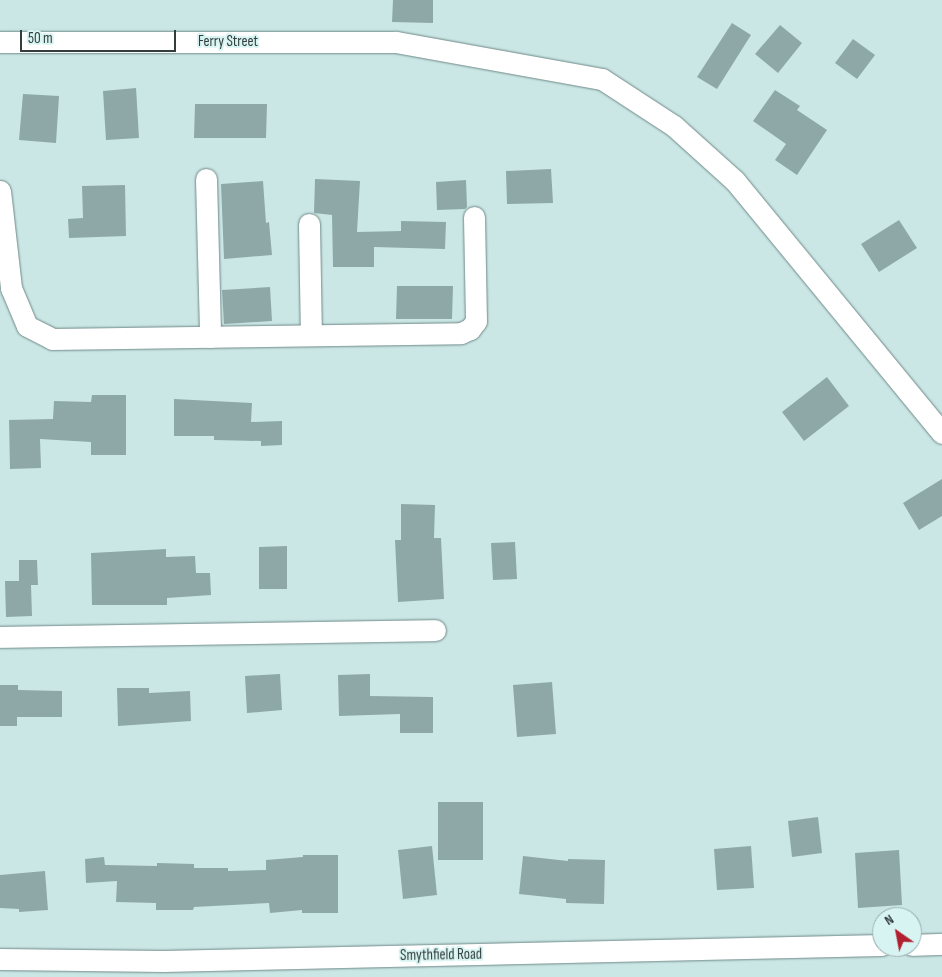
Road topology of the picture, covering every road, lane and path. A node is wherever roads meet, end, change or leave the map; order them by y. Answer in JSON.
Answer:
{"nodes":[{"id":1,"x":0,"y":42,"type":"edge"},
{"id":2,"x":206,"y":180,"type":"dead end"},
{"id":3,"x":0,"y":191,"type":"edge"},
{"id":4,"x":474,"y":217,"type":"dead end"},
{"id":5,"x":309,"y":224,"type":"dead end"},
{"id":6,"x":311,"y":335,"type":"junction"},
{"id":7,"x":210,"y":337,"type":"junction"},
{"id":8,"x":942,"y":433,"type":"edge"},
{"id":9,"x":435,"y":630,"type":"dead end"},
{"id":10,"x":0,"y":637,"type":"edge"},
{"id":11,"x":942,"y":944,"type":"edge"},
{"id":12,"x":872,"y":945,"type":"edge"},
{"id":13,"x":922,"y":945,"type":"edge"},
{"id":14,"x":0,"y":959,"type":"edge"}],
"edges":[{"from":1,"to":8,"type":"street","name":"Ferry Street"},
{"from":2,"to":7,"type":"street"},
{"from":3,"to":7,"type":"street"},
{"from":4,"to":6,"type":"street"},
{"from":5,"to":6,"type":"street"},
{"from":6,"to":7,"type":"street"},
{"from":9,"to":10,"type":"street"},
{"from":11,"to":13,"type":"street"},
{"from":12,"to":14,"type":"street","name":"Smythfield Road"}]}
